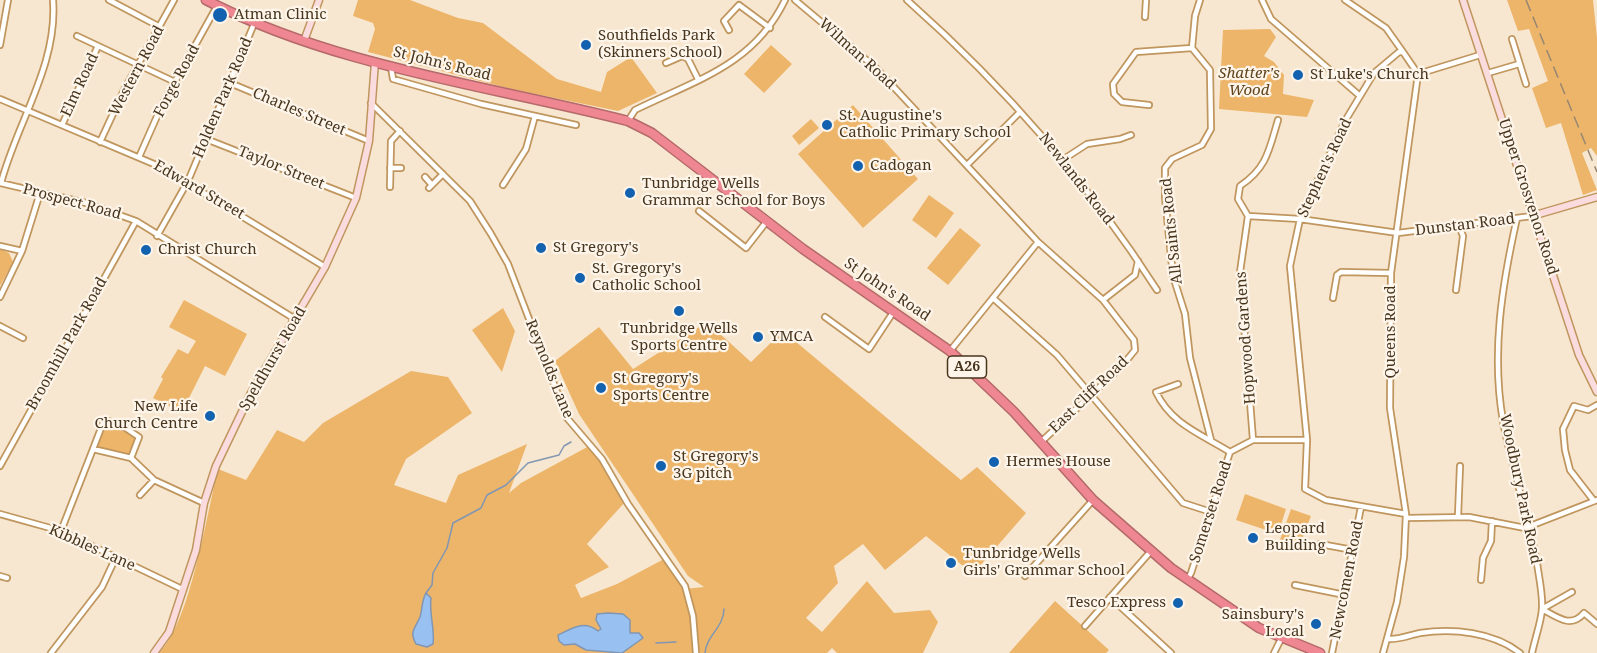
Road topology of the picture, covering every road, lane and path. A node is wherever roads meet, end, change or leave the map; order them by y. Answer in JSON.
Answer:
{"nodes":[{"id":1,"x":8,"y":0,"type":"edge"},
{"id":2,"x":53,"y":0,"type":"edge"},
{"id":3,"x":109,"y":0,"type":"edge"},
{"id":4,"x":174,"y":0,"type":"edge"},
{"id":5,"x":206,"y":0,"type":"edge"},
{"id":6,"x":319,"y":0,"type":"edge"},
{"id":7,"x":776,"y":0,"type":"edge"},
{"id":8,"x":795,"y":0,"type":"edge"},
{"id":9,"x":907,"y":0,"type":"edge"},
{"id":10,"x":1146,"y":0,"type":"edge"},
{"id":11,"x":1200,"y":0,"type":"edge"},
{"id":12,"x":1262,"y":0,"type":"edge"},
{"id":13,"x":1345,"y":0,"type":"edge"},
{"id":14,"x":1464,"y":0,"type":"edge"},
{"id":15,"x":784,"y":2,"type":"edge"},
{"id":16,"x":217,"y":6,"type":"junction"},
{"id":17,"x":1145,"y":17,"type":"dead end"},
{"id":18,"x":255,"y":24,"type":"junction"},
{"id":19,"x":160,"y":27,"type":"junction"},
{"id":20,"x":770,"y":28,"type":"junction"},
{"id":21,"x":729,"y":30,"type":"dead end"},
{"id":22,"x":77,"y":36,"type":"dead end"},
{"id":23,"x":304,"y":41,"type":"junction"},
{"id":24,"x":0,"y":45,"type":"edge"},
{"id":25,"x":98,"y":46,"type":"junction"},
{"id":26,"x":1192,"y":48,"type":"junction"},
{"id":27,"x":1506,"y":48,"type":"dead end"},
{"id":28,"x":1403,"y":52,"type":"junction"},
{"id":29,"x":1480,"y":55,"type":"junction"},
{"id":30,"x":375,"y":62,"type":"junction"},
{"id":31,"x":666,"y":63,"type":"dead end"},
{"id":32,"x":1519,"y":64,"type":"junction"},
{"id":33,"x":139,"y":65,"type":"junction"},
{"id":34,"x":392,"y":65,"type":"junction"},
{"id":35,"x":1418,"y":74,"type":"junction"},
{"id":36,"x":1488,"y":74,"type":"junction"},
{"id":37,"x":698,"y":79,"type":"junction"},
{"id":38,"x":175,"y":82,"type":"junction"},
{"id":39,"x":230,"y":83,"type":"junction"},
{"id":40,"x":1526,"y":84,"type":"dead end"},
{"id":41,"x":510,"y":95,"type":"junction"},
{"id":42,"x":1360,"y":96,"type":"junction"},
{"id":43,"x":0,"y":99,"type":"edge"},
{"id":44,"x":371,"y":103,"type":"junction"},
{"id":45,"x":1149,"y":105,"type":"dead end"},
{"id":46,"x":507,"y":110,"type":"junction"},
{"id":47,"x":28,"y":111,"type":"junction"},
{"id":48,"x":1020,"y":112,"type":"junction"},
{"id":49,"x":535,"y":116,"type":"junction"},
{"id":50,"x":1278,"y":120,"type":"dead end"},
{"id":51,"x":628,"y":121,"type":"junction"},
{"id":52,"x":62,"y":125,"type":"junction"},
{"id":53,"x":576,"y":125,"type":"dead end"},
{"id":54,"x":400,"y":131,"type":"junction"},
{"id":55,"x":1131,"y":135,"type":"dead end"},
{"id":56,"x":206,"y":139,"type":"junction"},
{"id":57,"x":369,"y":141,"type":"junction"},
{"id":58,"x":100,"y":142,"type":"junction"},
{"id":59,"x":139,"y":157,"type":"junction"},
{"id":60,"x":1064,"y":159,"type":"junction"},
{"id":61,"x":967,"y":165,"type":"junction"},
{"id":62,"x":390,"y":168,"type":"junction"},
{"id":63,"x":401,"y":168,"type":"dead end"},
{"id":64,"x":443,"y":174,"type":"junction"},
{"id":65,"x":425,"y":177,"type":"dead end"},
{"id":66,"x":188,"y":181,"type":"junction"},
{"id":67,"x":1,"y":183,"type":"edge"},
{"id":68,"x":503,"y":186,"type":"dead end"},
{"id":69,"x":390,"y":187,"type":"dead end"},
{"id":70,"x":40,"y":193,"type":"junction"},
{"id":71,"x":1597,"y":197,"type":"edge"},
{"id":72,"x":356,"y":198,"type":"junction"},
{"id":73,"x":699,"y":212,"type":"dead end"},
{"id":74,"x":1248,"y":216,"type":"junction"},
{"id":75,"x":1532,"y":216,"type":"junction"},
{"id":76,"x":1517,"y":218,"type":"junction"},
{"id":77,"x":1300,"y":219,"type":"junction"},
{"id":78,"x":136,"y":221,"type":"junction"},
{"id":79,"x":767,"y":221,"type":"junction"},
{"id":80,"x":1458,"y":226,"type":"junction"},
{"id":81,"x":1398,"y":233,"type":"junction"},
{"id":82,"x":158,"y":236,"type":"junction"},
{"id":83,"x":1038,"y":242,"type":"junction"},
{"id":84,"x":0,"y":246,"type":"edge"},
{"id":85,"x":22,"y":251,"type":"junction"},
{"id":86,"x":1138,"y":261,"type":"junction"},
{"id":87,"x":325,"y":267,"type":"junction"},
{"id":88,"x":1391,"y":273,"type":"junction"},
{"id":89,"x":1157,"y":290,"type":"dead end"},
{"id":90,"x":1456,"y":290,"type":"dead end"},
{"id":91,"x":0,"y":297,"type":"edge"},
{"id":92,"x":1333,"y":297,"type":"dead end"},
{"id":93,"x":993,"y":298,"type":"junction"},
{"id":94,"x":1103,"y":300,"type":"junction"},
{"id":95,"x":894,"y":311,"type":"junction"},
{"id":96,"x":825,"y":317,"type":"dead end"},
{"id":97,"x":295,"y":320,"type":"junction"},
{"id":98,"x":0,"y":326,"type":"edge"},
{"id":99,"x":23,"y":338,"type":"dead end"},
{"id":100,"x":950,"y":351,"type":"junction"},
{"id":101,"x":1178,"y":384,"type":"dead end"},
{"id":102,"x":1597,"y":392,"type":"edge"},
{"id":103,"x":1090,"y":394,"type":"junction"},
{"id":104,"x":1597,"y":405,"type":"edge"},
{"id":105,"x":1211,"y":440,"type":"junction"},
{"id":106,"x":1253,"y":440,"type":"junction"},
{"id":107,"x":1307,"y":440,"type":"junction"},
{"id":108,"x":1041,"y":442,"type":"junction"},
{"id":109,"x":93,"y":449,"type":"junction"},
{"id":110,"x":1230,"y":452,"type":"junction"},
{"id":111,"x":130,"y":458,"type":"junction"},
{"id":112,"x":0,"y":466,"type":"edge"},
{"id":113,"x":1460,"y":466,"type":"dead end"},
{"id":114,"x":154,"y":480,"type":"junction"},
{"id":115,"x":140,"y":495,"type":"dead end"},
{"id":116,"x":1093,"y":500,"type":"junction"},
{"id":117,"x":1596,"y":500,"type":"edge"},
{"id":118,"x":204,"y":503,"type":"junction"},
{"id":119,"x":1361,"y":507,"type":"junction"},
{"id":120,"x":1211,"y":512,"type":"junction"},
{"id":121,"x":0,"y":514,"type":"edge"},
{"id":122,"x":1406,"y":516,"type":"junction"},
{"id":123,"x":1458,"y":516,"type":"junction"},
{"id":124,"x":1492,"y":520,"type":"junction"},
{"id":125,"x":1530,"y":527,"type":"junction"},
{"id":126,"x":61,"y":531,"type":"junction"},
{"id":127,"x":1320,"y":544,"type":"dead end"},
{"id":128,"x":1353,"y":550,"type":"junction"},
{"id":129,"x":1151,"y":551,"type":"junction"},
{"id":130,"x":116,"y":557,"type":"junction"},
{"id":131,"x":0,"y":576,"type":"edge"},
{"id":132,"x":1025,"y":576,"type":"dead end"},
{"id":133,"x":7,"y":578,"type":"dead end"},
{"id":134,"x":1187,"y":580,"type":"junction"},
{"id":135,"x":1481,"y":580,"type":"dead end"},
{"id":136,"x":1295,"y":585,"type":"dead end"},
{"id":137,"x":182,"y":590,"type":"junction"},
{"id":138,"x":1572,"y":592,"type":"dead end"},
{"id":139,"x":1345,"y":595,"type":"junction"},
{"id":140,"x":1110,"y":597,"type":"junction"},
{"id":141,"x":1542,"y":609,"type":"junction"},
{"id":142,"x":1597,"y":624,"type":"edge"},
{"id":143,"x":1085,"y":626,"type":"dead end"},
{"id":144,"x":1281,"y":639,"type":"junction"},
{"id":145,"x":1388,"y":639,"type":"junction"},
{"id":146,"x":1166,"y":648,"type":"junction"},
{"id":147,"x":51,"y":653,"type":"edge"},
{"id":148,"x":154,"y":653,"type":"edge"},
{"id":149,"x":696,"y":653,"type":"edge"},
{"id":150,"x":1162,"y":653,"type":"edge"},
{"id":151,"x":1171,"y":653,"type":"edge"},
{"id":152,"x":1274,"y":653,"type":"edge"},
{"id":153,"x":1320,"y":653,"type":"edge"},
{"id":154,"x":1332,"y":653,"type":"edge"},
{"id":155,"x":1383,"y":653,"type":"edge"},
{"id":156,"x":1520,"y":653,"type":"edge"},
{"id":157,"x":1532,"y":653,"type":"edge"}],
"edges":[{"from":1,"to":24,"type":"street"},
{"from":2,"to":47,"type":"street"},
{"from":3,"to":19,"type":"street"},
{"from":4,"to":19,"type":"street","name":"Western Road"},
{"from":5,"to":16,"type":"highway","number":"A26"},
{"from":6,"to":23,"type":"street"},
{"from":7,"to":15,"type":"street"},
{"from":8,"to":61,"type":"street","name":"Wilman Road"},
{"from":9,"to":48,"type":"street","name":"Newlands Road"},
{"from":10,"to":17,"type":"street"},
{"from":11,"to":26,"type":"street"},
{"from":12,"to":42,"type":"street"},
{"from":13,"to":28,"type":"street"},
{"from":14,"to":29,"type":"street","name":"Upper Grosvenor Road"},
{"from":15,"to":20,"type":"street"},
{"from":16,"to":18,"type":"highway","number":"A26"},
{"from":16,"to":38,"type":"street","name":"Forge Road"},
{"from":18,"to":23,"type":"highway","number":"A26"},
{"from":18,"to":39,"type":"street","name":"Holden Park Road"},
{"from":19,"to":33,"type":"street","name":"Western Road"},
{"from":20,"to":21,"type":"street"},
{"from":20,"to":37,"type":"street"},
{"from":22,"to":25,"type":"street"},
{"from":23,"to":30,"type":"highway","number":"A26"},
{"from":25,"to":33,"type":"street"},
{"from":25,"to":52,"type":"street","name":"Elm Road"},
{"from":26,"to":45,"type":"street"},
{"from":26,"to":105,"type":"street","name":"All Saints Road"},
{"from":27,"to":32,"type":"street"},
{"from":28,"to":35,"type":"street"},
{"from":28,"to":42,"type":"street","name":"Stephen's Road"},
{"from":29,"to":35,"type":"street"},
{"from":29,"to":36,"type":"street","name":"Upper Grosvenor Road"},
{"from":30,"to":34,"type":"highway","name":"St John's Road","number":"A26"},
{"from":30,"to":44,"type":"street","name":"Speldhurst Road"},
{"from":31,"to":37,"type":"street"},
{"from":32,"to":36,"type":"street"},
{"from":32,"to":40,"type":"street"},
{"from":33,"to":38,"type":"street"},
{"from":33,"to":58,"type":"street","name":"Western Road"},
{"from":34,"to":41,"type":"highway","name":"St John's Road","number":"A26"},
{"from":34,"to":46,"type":"street"},
{"from":35,"to":81,"type":"street","name":"Queens Road"},
{"from":36,"to":75,"type":"street","name":"Upper Grosvenor Road"},
{"from":37,"to":51,"type":"street"},
{"from":38,"to":59,"type":"street","name":"Forge Road"},
{"from":39,"to":56,"type":"street","name":"Holden Park Road"},
{"from":39,"to":57,"type":"street","name":"Charles Street"},
{"from":41,"to":46,"type":"street"},
{"from":41,"to":51,"type":"highway","name":"St John's Road","number":"A26"},
{"from":42,"to":77,"type":"street","name":"Stephen's Road"},
{"from":43,"to":47,"type":"street","name":"Edward Street"},
{"from":44,"to":54,"type":"street","name":"Reynolds Lane"},
{"from":44,"to":57,"type":"street","name":"Speldhurst Road"},
{"from":46,"to":49,"type":"street"},
{"from":47,"to":52,"type":"street","name":"Edward Street"},
{"from":47,"to":67,"type":"street"},
{"from":48,"to":60,"type":"street","name":"Newlands Road"},
{"from":48,"to":61,"type":"street"},
{"from":49,"to":53,"type":"street"},
{"from":49,"to":68,"type":"street"},
{"from":50,"to":74,"type":"street"},
{"from":51,"to":79,"type":"highway","name":"St John's Road","number":"A26"},
{"from":52,"to":58,"type":"street","name":"Edward Street"},
{"from":54,"to":62,"type":"street"},
{"from":54,"to":64,"type":"street","name":"Reynolds Lane"},
{"from":55,"to":60,"type":"street"},
{"from":56,"to":66,"type":"street","name":"Holden Park Road"},
{"from":56,"to":72,"type":"street","name":"Taylor Street"},
{"from":57,"to":72,"type":"street","name":"Speldhurst Road"},
{"from":58,"to":59,"type":"street","name":"Edward Street"},
{"from":59,"to":66,"type":"street","name":"Edward Street"},
{"from":60,"to":86,"type":"street","name":"Newlands Road"},
{"from":61,"to":83,"type":"street","name":"Wilman Road"},
{"from":62,"to":63,"type":"street"},
{"from":62,"to":69,"type":"street"},
{"from":64,"to":65,"type":"street"},
{"from":64,"to":149,"type":"street","name":"Reynolds Lane"},
{"from":66,"to":82,"type":"street","name":"Holden Park Road"},
{"from":66,"to":87,"type":"street","name":"Edward Street"},
{"from":67,"to":70,"type":"street","name":"Prospect Road"},
{"from":70,"to":78,"type":"street","name":"Prospect Road"},
{"from":70,"to":85,"type":"street"},
{"from":71,"to":75,"type":"street"},
{"from":72,"to":87,"type":"street","name":"Speldhurst Road"},
{"from":73,"to":79,"type":"street"},
{"from":74,"to":77,"type":"street"},
{"from":74,"to":106,"type":"street","name":"Hopwood Gardens"},
{"from":75,"to":76,"type":"street","name":"Dunstan Road"},
{"from":75,"to":102,"type":"street","name":"Upper Grosvenor Road"},
{"from":76,"to":80,"type":"street","name":"Dunstan Road"},
{"from":76,"to":125,"type":"street","name":"Woodbury Park Road"},
{"from":77,"to":81,"type":"street","name":"Dunstan Road"},
{"from":77,"to":107,"type":"street","name":"Stephen's Road"},
{"from":78,"to":82,"type":"street","name":"Prospect Road"},
{"from":78,"to":112,"type":"street","name":"Broomhill Park Road"},
{"from":79,"to":95,"type":"highway","name":"St John's Road","number":"A26"},
{"from":80,"to":81,"type":"street","name":"Dunstan Road"},
{"from":80,"to":90,"type":"street"},
{"from":81,"to":88,"type":"street","name":"Queens Road"},
{"from":82,"to":97,"type":"street","name":"Prospect Road"},
{"from":83,"to":93,"type":"street"},
{"from":83,"to":94,"type":"street","name":"East Cliff Road"},
{"from":84,"to":85,"type":"street"},
{"from":85,"to":91,"type":"street"},
{"from":86,"to":89,"type":"street","name":"Newlands Road"},
{"from":86,"to":94,"type":"street"},
{"from":87,"to":97,"type":"street","name":"Speldhurst Road"},
{"from":88,"to":92,"type":"street"},
{"from":88,"to":122,"type":"street","name":"Queens Road"},
{"from":93,"to":100,"type":"street"},
{"from":93,"to":103,"type":"street"},
{"from":94,"to":103,"type":"street","name":"East Cliff Road"},
{"from":95,"to":96,"type":"street"},
{"from":95,"to":100,"type":"highway","name":"St John's Road","number":"A26"},
{"from":97,"to":118,"type":"street","name":"Speldhurst Road"},
{"from":98,"to":99,"type":"street"},
{"from":100,"to":108,"type":"highway","name":"St John's Road","number":"A26"},
{"from":101,"to":105,"type":"street"},
{"from":103,"to":108,"type":"street","name":"East Cliff Road"},
{"from":103,"to":120,"type":"street"},
{"from":104,"to":117,"type":"street"},
{"from":105,"to":110,"type":"street"},
{"from":106,"to":107,"type":"street","name":"Somerset Road"},
{"from":106,"to":110,"type":"street","name":"Somerset Road"},
{"from":107,"to":119,"type":"street","name":"Stephen's Road"},
{"from":108,"to":116,"type":"highway","name":"St John's Road","number":"A26"},
{"from":109,"to":111,"type":"street"},
{"from":109,"to":111,"type":"street"},
{"from":109,"to":126,"type":"street"},
{"from":110,"to":120,"type":"street","name":"Somerset Road"},
{"from":111,"to":114,"type":"street"},
{"from":113,"to":123,"type":"street"},
{"from":114,"to":115,"type":"street"},
{"from":114,"to":118,"type":"street"},
{"from":116,"to":129,"type":"highway","name":"St John's Road","number":"A26"},
{"from":116,"to":132,"type":"street"},
{"from":117,"to":125,"type":"street"},
{"from":118,"to":137,"type":"street","name":"Speldhurst Road"},
{"from":119,"to":122,"type":"street"},
{"from":119,"to":128,"type":"street","name":"Newcomen Road"},
{"from":120,"to":134,"type":"street","name":"Somerset Road"},
{"from":121,"to":126,"type":"street","name":"Kibbles Lane"},
{"from":122,"to":123,"type":"street"},
{"from":122,"to":145,"type":"street","name":"Queens Road"},
{"from":123,"to":124,"type":"street"},
{"from":124,"to":125,"type":"street"},
{"from":124,"to":135,"type":"street"},
{"from":125,"to":141,"type":"street","name":"Woodbury Park Road"},
{"from":126,"to":130,"type":"street","name":"Kibbles Lane"},
{"from":127,"to":128,"type":"street"},
{"from":128,"to":139,"type":"street","name":"Newcomen Road"},
{"from":129,"to":134,"type":"highway","name":"St John's Road","number":"A26"},
{"from":129,"to":140,"type":"street"},
{"from":130,"to":137,"type":"street","name":"Kibbles Lane"},
{"from":130,"to":147,"type":"street"},
{"from":131,"to":133,"type":"street"},
{"from":134,"to":144,"type":"highway","name":"St John's Road","number":"A26"},
{"from":136,"to":139,"type":"street"},
{"from":137,"to":148,"type":"street","name":"Speldhurst Road"},
{"from":138,"to":141,"type":"street"},
{"from":139,"to":154,"type":"street","name":"Newcomen Road"},
{"from":140,"to":143,"type":"street"},
{"from":140,"to":146,"type":"street"},
{"from":141,"to":142,"type":"street"},
{"from":141,"to":157,"type":"street","name":"Woodbury Park Road"},
{"from":144,"to":152,"type":"street"},
{"from":144,"to":153,"type":"highway","name":"St John's Road","number":"A26"},
{"from":145,"to":155,"type":"street","name":"Queens Road"},
{"from":145,"to":156,"type":"street"},
{"from":146,"to":150,"type":"street"},
{"from":146,"to":151,"type":"street"}]}
